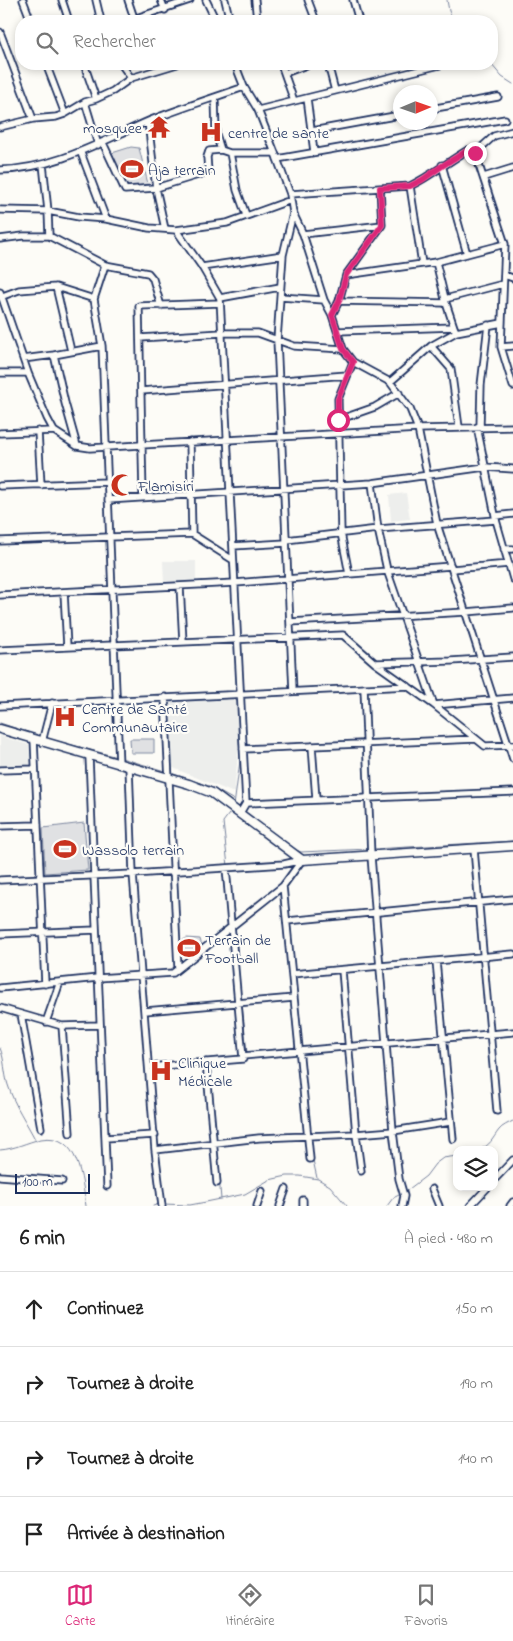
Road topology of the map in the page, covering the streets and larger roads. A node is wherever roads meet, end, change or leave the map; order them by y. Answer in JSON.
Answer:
{"nodes":[{"id":1,"x":23,"y":0,"type":"edge"},
{"id":2,"x":62,"y":0,"type":"edge"},
{"id":3,"x":96,"y":0,"type":"edge"},
{"id":4,"x":128,"y":0,"type":"edge"},
{"id":5,"x":161,"y":0,"type":"edge"},
{"id":6,"x":190,"y":0,"type":"edge"},
{"id":7,"x":206,"y":0,"type":"edge"},
{"id":8,"x":225,"y":0,"type":"edge"},
{"id":9,"x":255,"y":0,"type":"edge"},
{"id":10,"x":308,"y":0,"type":"edge"},
{"id":11,"x":353,"y":0,"type":"edge"},
{"id":12,"x":165,"y":10,"type":"junction"},
{"id":13,"x":152,"y":13,"type":"joint"},
{"id":14,"x":29,"y":15,"type":"edge"},
{"id":15,"x":67,"y":15,"type":"edge"},
{"id":16,"x":100,"y":15,"type":"edge"},
{"id":17,"x":133,"y":15,"type":"edge"},
{"id":18,"x":145,"y":15,"type":"edge"},
{"id":19,"x":213,"y":15,"type":"edge"},
{"id":20,"x":229,"y":15,"type":"edge"},
{"id":21,"x":256,"y":15,"type":"edge"},
{"id":22,"x":312,"y":15,"type":"edge"},
{"id":23,"x":357,"y":15,"type":"edge"},
{"id":24,"x":0,"y":32,"type":"edge"},
{"id":25,"x":48,"y":70,"type":"edge"},
{"id":26,"x":86,"y":70,"type":"edge"},
{"id":27,"x":125,"y":70,"type":"edge"},
{"id":28,"x":151,"y":70,"type":"edge"},
{"id":29,"x":237,"y":70,"type":"edge"},
{"id":30,"x":284,"y":70,"type":"edge"},
{"id":31,"x":293,"y":70,"type":"edge"},
{"id":32,"x":330,"y":70,"type":"edge"},
{"id":33,"x":420,"y":70,"type":"edge"},
{"id":34,"x":285,"y":73,"type":"junction"},
{"id":35,"x":131,"y":78,"type":"junction"},
{"id":36,"x":244,"y":87,"type":"junction"},
{"id":37,"x":335,"y":91,"type":"junction"},
{"id":38,"x":498,"y":97,"type":"dead end"},
{"id":39,"x":215,"y":98,"type":"junction"},
{"id":40,"x":307,"y":98,"type":"junction"},
{"id":41,"x":96,"y":99,"type":"junction"},
{"id":42,"x":294,"y":101,"type":"junction"},
{"id":43,"x":85,"y":102,"type":"junction"},
{"id":44,"x":438,"y":108,"type":"edge"},
{"id":45,"x":258,"y":110,"type":"junction"},
{"id":46,"x":65,"y":114,"type":"junction"},
{"id":47,"x":393,"y":116,"type":"edge"},
{"id":48,"x":32,"y":119,"type":"junction"},
{"id":49,"x":505,"y":119,"type":"dead end"},
{"id":50,"x":148,"y":122,"type":"junction"},
{"id":51,"x":0,"y":127,"type":"edge"},
{"id":52,"x":312,"y":131,"type":"junction"},
{"id":53,"x":513,"y":131,"type":"edge"},
{"id":54,"x":101,"y":144,"type":"junction"},
{"id":55,"x":220,"y":150,"type":"junction"},
{"id":56,"x":314,"y":152,"type":"junction"},
{"id":57,"x":81,"y":153,"type":"junction"},
{"id":58,"x":230,"y":153,"type":"junction"},
{"id":59,"x":475,"y":153,"type":"junction"},
{"id":60,"x":276,"y":156,"type":"junction"},
{"id":61,"x":43,"y":164,"type":"junction"},
{"id":62,"x":442,"y":166,"type":"junction"},
{"id":63,"x":513,"y":168,"type":"edge"},
{"id":64,"x":0,"y":170,"type":"edge"},
{"id":65,"x":484,"y":177,"type":"junction"},
{"id":66,"x":410,"y":186,"type":"junction"},
{"id":67,"x":156,"y":188,"type":"junction"},
{"id":68,"x":380,"y":188,"type":"junction"},
{"id":69,"x":291,"y":197,"type":"junction"},
{"id":70,"x":0,"y":210,"type":"edge"},
{"id":71,"x":48,"y":211,"type":"junction"},
{"id":72,"x":294,"y":213,"type":"junction"},
{"id":73,"x":246,"y":215,"type":"junction"},
{"id":74,"x":106,"y":219,"type":"junction"},
{"id":75,"x":382,"y":225,"type":"junction"},
{"id":76,"x":165,"y":229,"type":"junction"},
{"id":77,"x":176,"y":230,"type":"junction"},
{"id":78,"x":303,"y":234,"type":"junction"},
{"id":79,"x":49,"y":236,"type":"junction"},
{"id":80,"x":0,"y":238,"type":"edge"},
{"id":81,"x":505,"y":244,"type":"junction"},
{"id":82,"x":283,"y":254,"type":"junction"},
{"id":83,"x":467,"y":254,"type":"junction"},
{"id":84,"x":436,"y":262,"type":"junction"},
{"id":85,"x":422,"y":264,"type":"junction"},
{"id":86,"x":105,"y":265,"type":"junction"},
{"id":87,"x":202,"y":267,"type":"junction"},
{"id":88,"x":346,"y":275,"type":"junction"},
{"id":89,"x":504,"y":275,"type":"junction"},
{"id":90,"x":513,"y":278,"type":"edge"},
{"id":91,"x":503,"y":284,"type":"junction"},
{"id":92,"x":56,"y":287,"type":"junction"},
{"id":93,"x":280,"y":287,"type":"junction"},
{"id":94,"x":1,"y":295,"type":"edge"},
{"id":95,"x":280,"y":297,"type":"junction"},
{"id":96,"x":94,"y":298,"type":"junction"},
{"id":97,"x":324,"y":300,"type":"junction"},
{"id":98,"x":220,"y":301,"type":"junction"},
{"id":99,"x":339,"y":301,"type":"junction"},
{"id":100,"x":445,"y":301,"type":"junction"},
{"id":101,"x":161,"y":306,"type":"junction"},
{"id":102,"x":332,"y":315,"type":"junction"},
{"id":103,"x":502,"y":323,"type":"junction"},
{"id":104,"x":488,"y":325,"type":"junction"},
{"id":105,"x":455,"y":329,"type":"junction"},
{"id":106,"x":338,"y":331,"type":"junction"},
{"id":107,"x":222,"y":333,"type":"junction"},
{"id":108,"x":140,"y":338,"type":"junction"},
{"id":109,"x":277,"y":340,"type":"junction"},
{"id":110,"x":102,"y":346,"type":"junction"},
{"id":111,"x":431,"y":346,"type":"junction"},
{"id":112,"x":513,"y":346,"type":"edge"},
{"id":113,"x":501,"y":347,"type":"junction"},
{"id":114,"x":343,"y":349,"type":"junction"},
{"id":115,"x":71,"y":351,"type":"junction"},
{"id":116,"x":54,"y":355,"type":"junction"},
{"id":117,"x":23,"y":359,"type":"junction"},
{"id":118,"x":353,"y":362,"type":"junction"},
{"id":119,"x":0,"y":373,"type":"edge"},
{"id":120,"x":28,"y":373,"type":"junction"},
{"id":121,"x":347,"y":375,"type":"junction"},
{"id":122,"x":279,"y":380,"type":"junction"},
{"id":123,"x":390,"y":382,"type":"junction"},
{"id":124,"x":224,"y":386,"type":"junction"},
{"id":125,"x":513,"y":386,"type":"edge"},
{"id":126,"x":141,"y":392,"type":"junction"},
{"id":127,"x":399,"y":393,"type":"junction"},
{"id":128,"x":338,"y":420,"type":"junction"},
{"id":129,"x":459,"y":427,"type":"junction"},
{"id":130,"x":478,"y":427,"type":"junction"},
{"id":131,"x":513,"y":427,"type":"edge"},
{"id":132,"x":418,"y":429,"type":"junction"},
{"id":133,"x":54,"y":431,"type":"junction"},
{"id":134,"x":38,"y":432,"type":"junction"},
{"id":135,"x":0,"y":433,"type":"edge"},
{"id":136,"x":338,"y":433,"type":"junction"},
{"id":137,"x":281,"y":436,"type":"junction"},
{"id":138,"x":227,"y":440,"type":"junction"},
{"id":139,"x":190,"y":442,"type":"junction"},
{"id":140,"x":142,"y":445,"type":"junction"},
{"id":141,"x":77,"y":446,"type":"junction"},
{"id":142,"x":106,"y":447,"type":"junction"},
{"id":143,"x":485,"y":467,"type":"junction"},
{"id":144,"x":513,"y":469,"type":"edge"},
{"id":145,"x":428,"y":475,"type":"junction"},
{"id":146,"x":107,"y":482,"type":"junction"},
{"id":147,"x":372,"y":483,"type":"junction"},
{"id":148,"x":41,"y":484,"type":"junction"},
{"id":149,"x":340,"y":485,"type":"junction"},
{"id":150,"x":0,"y":486,"type":"edge"},
{"id":151,"x":284,"y":488,"type":"junction"},
{"id":152,"x":230,"y":492,"type":"junction"},
{"id":153,"x":191,"y":494,"type":"junction"},
{"id":154,"x":143,"y":497,"type":"junction"},
{"id":155,"x":108,"y":500,"type":"junction"},
{"id":156,"x":513,"y":514,"type":"edge"},
{"id":157,"x":496,"y":518,"type":"junction"},
{"id":158,"x":437,"y":524,"type":"junction"},
{"id":159,"x":378,"y":529,"type":"junction"},
{"id":160,"x":341,"y":533,"type":"junction"},
{"id":161,"x":192,"y":534,"type":"junction"},
{"id":162,"x":109,"y":537,"type":"junction"},
{"id":163,"x":0,"y":541,"type":"edge"},
{"id":164,"x":286,"y":542,"type":"junction"},
{"id":165,"x":233,"y":546,"type":"junction"},
{"id":166,"x":504,"y":549,"type":"junction"},
{"id":167,"x":513,"y":550,"type":"edge"},
{"id":168,"x":234,"y":560,"type":"junction"},
{"id":169,"x":509,"y":564,"type":"junction"},
{"id":170,"x":452,"y":568,"type":"junction"},
{"id":171,"x":387,"y":570,"type":"junction"},
{"id":172,"x":349,"y":574,"type":"junction"},
{"id":173,"x":288,"y":579,"type":"junction"},
{"id":174,"x":513,"y":579,"type":"edge"},
{"id":175,"x":235,"y":583,"type":"junction"},
{"id":176,"x":180,"y":586,"type":"junction"},
{"id":177,"x":112,"y":589,"type":"junction"},
{"id":178,"x":64,"y":592,"type":"junction"},
{"id":179,"x":0,"y":595,"type":"edge"},
{"id":180,"x":513,"y":608,"type":"edge"},
{"id":181,"x":466,"y":612,"type":"junction"},
{"id":182,"x":403,"y":616,"type":"junction"},
{"id":183,"x":290,"y":622,"type":"junction"},
{"id":184,"x":290,"y":637,"type":"junction"},
{"id":185,"x":238,"y":639,"type":"junction"},
{"id":186,"x":183,"y":642,"type":"junction"},
{"id":187,"x":114,"y":645,"type":"junction"},
{"id":188,"x":67,"y":647,"type":"junction"},
{"id":189,"x":0,"y":650,"type":"edge"},
{"id":190,"x":513,"y":657,"type":"edge"},
{"id":191,"x":480,"y":658,"type":"junction"},
{"id":192,"x":418,"y":662,"type":"junction"},
{"id":193,"x":375,"y":663,"type":"junction"},
{"id":194,"x":408,"y":686,"type":"junction"},
{"id":195,"x":364,"y":688,"type":"junction"},
{"id":196,"x":293,"y":691,"type":"junction"},
{"id":197,"x":240,"y":694,"type":"junction"},
{"id":198,"x":165,"y":698,"type":"junction"},
{"id":199,"x":513,"y":698,"type":"edge"},
{"id":200,"x":116,"y":700,"type":"junction"},
{"id":201,"x":494,"y":700,"type":"junction"},
{"id":202,"x":52,"y":703,"type":"junction"},
{"id":203,"x":434,"y":705,"type":"junction"},
{"id":204,"x":0,"y":706,"type":"edge"},
{"id":205,"x":0,"y":729,"type":"edge"},
{"id":206,"x":34,"y":739,"type":"junction"},
{"id":207,"x":476,"y":739,"type":"junction"},
{"id":208,"x":42,"y":742,"type":"junction"},
{"id":209,"x":366,"y":744,"type":"junction"},
{"id":210,"x":511,"y":745,"type":"edge"},
{"id":211,"x":312,"y":746,"type":"junction"},
{"id":212,"x":243,"y":749,"type":"junction"},
{"id":213,"x":89,"y":756,"type":"junction"},
{"id":214,"x":513,"y":759,"type":"edge"},
{"id":215,"x":119,"y":765,"type":"junction"},
{"id":216,"x":129,"y":767,"type":"junction"},
{"id":217,"x":35,"y":769,"type":"junction"},
{"id":218,"x":0,"y":770,"type":"edge"},
{"id":219,"x":169,"y":778,"type":"junction"},
{"id":220,"x":513,"y":792,"type":"edge"},
{"id":221,"x":368,"y":797,"type":"junction"},
{"id":222,"x":316,"y":800,"type":"junction"},
{"id":223,"x":246,"y":803,"type":"junction"},
{"id":224,"x":240,"y":814,"type":"junction"},
{"id":225,"x":38,"y":825,"type":"junction"},
{"id":226,"x":0,"y":826,"type":"edge"},
{"id":227,"x":513,"y":846,"type":"edge"},
{"id":228,"x":474,"y":849,"type":"junction"},
{"id":229,"x":371,"y":856,"type":"junction"},
{"id":230,"x":302,"y":860,"type":"junction"},
{"id":231,"x":226,"y":868,"type":"junction"},
{"id":232,"x":173,"y":872,"type":"junction"},
{"id":233,"x":133,"y":874,"type":"junction"},
{"id":234,"x":93,"y":876,"type":"junction"},
{"id":235,"x":40,"y":878,"type":"junction"},
{"id":236,"x":0,"y":880,"type":"edge"},
{"id":237,"x":283,"y":886,"type":"junction"},
{"id":238,"x":513,"y":899,"type":"edge"},
{"id":239,"x":478,"y":903,"type":"junction"},
{"id":240,"x":376,"y":913,"type":"junction"},
{"id":241,"x":287,"y":921,"type":"junction"},
{"id":242,"x":230,"y":928,"type":"junction"},
{"id":243,"x":96,"y":930,"type":"junction"},
{"id":244,"x":43,"y":932,"type":"junction"},
{"id":245,"x":0,"y":934,"type":"edge"},
{"id":246,"x":513,"y":954,"type":"edge"},
{"id":247,"x":483,"y":957,"type":"junction"},
{"id":248,"x":436,"y":961,"type":"junction"},
{"id":249,"x":380,"y":966,"type":"junction"},
{"id":250,"x":178,"y":969,"type":"junction"},
{"id":251,"x":342,"y":970,"type":"junction"},
{"id":252,"x":292,"y":974,"type":"junction"},
{"id":253,"x":142,"y":976,"type":"junction"},
{"id":254,"x":98,"y":978,"type":"junction"},
{"id":255,"x":60,"y":982,"type":"junction"},
{"id":256,"x":45,"y":984,"type":"junction"},
{"id":257,"x":0,"y":988,"type":"edge"},
{"id":258,"x":294,"y":998,"type":"junction"},
{"id":259,"x":238,"y":1003,"type":"junction"},
{"id":260,"x":0,"y":1008,"type":"edge"},
{"id":261,"x":145,"y":1012,"type":"junction"},
{"id":262,"x":21,"y":1014,"type":"junction"},
{"id":263,"x":46,"y":1022,"type":"junction"},
{"id":264,"x":100,"y":1025,"type":"junction"},
{"id":265,"x":62,"y":1026,"type":"junction"},
{"id":266,"x":513,"y":1032,"type":"edge"},
{"id":267,"x":490,"y":1034,"type":"junction"},
{"id":268,"x":443,"y":1038,"type":"junction"},
{"id":269,"x":387,"y":1044,"type":"junction"},
{"id":270,"x":349,"y":1047,"type":"junction"},
{"id":271,"x":299,"y":1051,"type":"junction"},
{"id":272,"x":242,"y":1056,"type":"junction"},
{"id":273,"x":206,"y":1062,"type":"junction"},
{"id":274,"x":150,"y":1067,"type":"junction"},
{"id":275,"x":498,"y":1111,"type":"dead end"},
{"id":276,"x":450,"y":1122,"type":"junction"},
{"id":277,"x":41,"y":1128,"type":"dead end"},
{"id":278,"x":393,"y":1131,"type":"junction"},
{"id":279,"x":70,"y":1133,"type":"dead end"},
{"id":280,"x":356,"y":1134,"type":"junction"},
{"id":281,"x":155,"y":1135,"type":"junction"},
{"id":282,"x":306,"y":1135,"type":"junction"},
{"id":283,"x":105,"y":1138,"type":"junction"},
{"id":284,"x":453,"y":1139,"type":"dead end"},
{"id":285,"x":212,"y":1144,"type":"junction"},
{"id":286,"x":155,"y":1150,"type":"junction"},
{"id":287,"x":310,"y":1159,"type":"dead end"},
{"id":288,"x":513,"y":1160,"type":"edge"},
{"id":289,"x":361,"y":1172,"type":"dead end"},
{"id":290,"x":0,"y":1176,"type":"edge"},
{"id":291,"x":498,"y":1176,"type":"edge"},
{"id":292,"x":62,"y":1181,"type":"dead end"},
{"id":293,"x":217,"y":1182,"type":"dead end"},
{"id":294,"x":107,"y":1186,"type":"dead end"},
{"id":295,"x":286,"y":1189,"type":"dead end"},
{"id":296,"x":432,"y":1189,"type":"dead end"},
{"id":297,"x":262,"y":1191,"type":"dead end"},
{"id":298,"x":484,"y":1191,"type":"edge"},
{"id":299,"x":513,"y":1202,"type":"edge"},
{"id":300,"x":162,"y":1206,"type":"edge"},
{"id":301,"x":257,"y":1206,"type":"edge"},
{"id":302,"x":280,"y":1206,"type":"edge"},
{"id":303,"x":402,"y":1206,"type":"edge"},
{"id":304,"x":439,"y":1206,"type":"edge"},
{"id":305,"x":470,"y":1206,"type":"edge"},
{"id":306,"x":510,"y":1206,"type":"edge"}],
"edges":[{"from":1,"to":14,"type":"street"},
{"from":2,"to":15,"type":"street"},
{"from":3,"to":16,"type":"street"},
{"from":4,"to":17,"type":"street"},
{"from":5,"to":12,"type":"street"},
{"from":6,"to":12,"type":"street"},
{"from":7,"to":19,"type":"street"},
{"from":8,"to":20,"type":"street"},
{"from":9,"to":21,"type":"street"},
{"from":10,"to":22,"type":"street"},
{"from":11,"to":23,"type":"street"},
{"from":12,"to":13,"type":"street"},
{"from":13,"to":18,"type":"street"},
{"from":24,"to":48,"type":"street"},
{"from":25,"to":46,"type":"street"},
{"from":26,"to":41,"type":"street"},
{"from":27,"to":35,"type":"street"},
{"from":28,"to":35,"type":"street"},
{"from":29,"to":36,"type":"street"},
{"from":30,"to":34,"type":"street"},
{"from":31,"to":34,"type":"street"},
{"from":32,"to":37,"type":"street"},
{"from":33,"to":37,"type":"street"},
{"from":34,"to":42,"type":"street"},
{"from":35,"to":41,"type":"street"},
{"from":36,"to":39,"type":"street"},
{"from":36,"to":45,"type":"street"},
{"from":37,"to":40,"type":"street"},
{"from":38,"to":44,"type":"street"},
{"from":39,"to":50,"type":"street"},
{"from":39,"to":55,"type":"street"},
{"from":40,"to":42,"type":"street"},
{"from":40,"to":52,"type":"street"},
{"from":41,"to":43,"type":"street"},
{"from":42,"to":45,"type":"street"},
{"from":43,"to":46,"type":"street"},
{"from":43,"to":54,"type":"street"},
{"from":45,"to":60,"type":"street"},
{"from":46,"to":48,"type":"street"},
{"from":47,"to":52,"type":"street"},
{"from":48,"to":51,"type":"street"},
{"from":49,"to":56,"type":"street"},
{"from":50,"to":54,"type":"street"},
{"from":50,"to":67,"type":"street"},
{"from":52,"to":56,"type":"street"},
{"from":53,"to":59,"type":"street"},
{"from":54,"to":57,"type":"street"},
{"from":54,"to":67,"type":"street"},
{"from":55,"to":58,"type":"street"},
{"from":55,"to":67,"type":"street"},
{"from":56,"to":60,"type":"street"},
{"from":57,"to":61,"type":"street"},
{"from":57,"to":74,"type":"street"},
{"from":58,"to":60,"type":"street"},
{"from":58,"to":73,"type":"street"},
{"from":59,"to":62,"type":"street"},
{"from":59,"to":65,"type":"street"},
{"from":60,"to":69,"type":"street"},
{"from":61,"to":64,"type":"street"},
{"from":61,"to":71,"type":"street"},
{"from":62,"to":66,"type":"street"},
{"from":62,"to":83,"type":"street"},
{"from":63,"to":65,"type":"street"},
{"from":65,"to":81,"type":"street"},
{"from":66,"to":68,"type":"street"},
{"from":66,"to":85,"type":"street"},
{"from":67,"to":76,"type":"street"},
{"from":68,"to":69,"type":"street"},
{"from":68,"to":75,"type":"street"},
{"from":69,"to":72,"type":"street"},
{"from":69,"to":73,"type":"street"},
{"from":70,"to":71,"type":"street"},
{"from":71,"to":74,"type":"street"},
{"from":71,"to":79,"type":"street"},
{"from":72,"to":78,"type":"street"},
{"from":72,"to":82,"type":"street"},
{"from":73,"to":77,"type":"street"},
{"from":74,"to":76,"type":"street"},
{"from":75,"to":78,"type":"street"},
{"from":75,"to":88,"type":"street"},
{"from":76,"to":77,"type":"street"},
{"from":77,"to":87,"type":"street"},
{"from":78,"to":97,"type":"street"},
{"from":79,"to":80,"type":"street"},
{"from":79,"to":86,"type":"street"},
{"from":81,"to":83,"type":"street"},
{"from":81,"to":89,"type":"street"},
{"from":82,"to":87,"type":"street"},
{"from":82,"to":93,"type":"street"},
{"from":83,"to":84,"type":"street"},
{"from":84,"to":85,"type":"street"},
{"from":84,"to":100,"type":"street"},
{"from":85,"to":88,"type":"street"},
{"from":86,"to":96,"type":"street"},
{"from":86,"to":101,"type":"street"},
{"from":87,"to":98,"type":"street"},
{"from":88,"to":99,"type":"street"},
{"from":89,"to":90,"type":"street"},
{"from":89,"to":91,"type":"street"},
{"from":91,"to":100,"type":"street"},
{"from":91,"to":103,"type":"street"},
{"from":92,"to":94,"type":"street"},
{"from":92,"to":96,"type":"street"},
{"from":92,"to":115,"type":"street"},
{"from":93,"to":95,"type":"street"},
{"from":93,"to":98,"type":"street"},
{"from":94,"to":117,"type":"street"},
{"from":95,"to":97,"type":"street"},
{"from":95,"to":109,"type":"street"},
{"from":96,"to":110,"type":"street"},
{"from":97,"to":102,"type":"street"},
{"from":98,"to":101,"type":"street"},
{"from":98,"to":107,"type":"street"},
{"from":99,"to":100,"type":"street"},
{"from":99,"to":102,"type":"street"},
{"from":100,"to":105,"type":"street"},
{"from":101,"to":108,"type":"street"},
{"from":102,"to":106,"type":"street"},
{"from":103,"to":104,"type":"street"},
{"from":103,"to":113,"type":"street"},
{"from":104,"to":105,"type":"street"},
{"from":104,"to":130,"type":"street"},
{"from":105,"to":106,"type":"street"},
{"from":105,"to":111,"type":"street"},
{"from":106,"to":114,"type":"street"},
{"from":107,"to":108,"type":"street"},
{"from":107,"to":109,"type":"street"},
{"from":107,"to":124,"type":"street"},
{"from":108,"to":126,"type":"street"},
{"from":109,"to":114,"type":"street"},
{"from":109,"to":122,"type":"street"},
{"from":110,"to":115,"type":"street"},
{"from":110,"to":142,"type":"street"},
{"from":111,"to":123,"type":"street"},
{"from":111,"to":129,"type":"street"},
{"from":112,"to":113,"type":"street"},
{"from":113,"to":125,"type":"street"},
{"from":114,"to":118,"type":"street"},
{"from":115,"to":116,"type":"street"},
{"from":116,"to":117,"type":"street"},
{"from":116,"to":141,"type":"street"},
{"from":117,"to":120,"type":"street"},
{"from":118,"to":121,"type":"street"},
{"from":118,"to":123,"type":"street"},
{"from":119,"to":120,"type":"street"},
{"from":120,"to":133,"type":"street"},
{"from":121,"to":122,"type":"street"},
{"from":121,"to":128,"type":"street"},
{"from":122,"to":124,"type":"street"},
{"from":122,"to":137,"type":"street"},
{"from":123,"to":127,"type":"street"},
{"from":124,"to":126,"type":"street"},
{"from":124,"to":138,"type":"street"},
{"from":126,"to":140,"type":"street"},
{"from":127,"to":128,"type":"street"},
{"from":127,"to":132,"type":"street"},
{"from":128,"to":136,"type":"street"},
{"from":129,"to":130,"type":"street"},
{"from":129,"to":132,"type":"street"},
{"from":130,"to":131,"type":"street"},
{"from":130,"to":143,"type":"street"},
{"from":132,"to":136,"type":"street"},
{"from":132,"to":145,"type":"street"},
{"from":133,"to":134,"type":"street"},
{"from":133,"to":141,"type":"street"},
{"from":134,"to":135,"type":"street"},
{"from":134,"to":148,"type":"street"},
{"from":136,"to":137,"type":"street"},
{"from":136,"to":149,"type":"street"},
{"from":137,"to":138,"type":"street"},
{"from":137,"to":151,"type":"street"},
{"from":138,"to":139,"type":"street"},
{"from":138,"to":152,"type":"street"},
{"from":139,"to":140,"type":"street"},
{"from":139,"to":153,"type":"street"},
{"from":140,"to":142,"type":"street"},
{"from":140,"to":154,"type":"street"},
{"from":141,"to":142,"type":"street"},
{"from":142,"to":146,"type":"street"},
{"from":143,"to":144,"type":"street"},
{"from":143,"to":145,"type":"street"},
{"from":143,"to":157,"type":"street"},
{"from":145,"to":147,"type":"street"},
{"from":145,"to":158,"type":"street"},
{"from":146,"to":148,"type":"street"},
{"from":146,"to":155,"type":"street"},
{"from":147,"to":149,"type":"street"},
{"from":147,"to":159,"type":"street"},
{"from":148,"to":150,"type":"street"},
{"from":149,"to":151,"type":"street"},
{"from":149,"to":160,"type":"street"},
{"from":151,"to":152,"type":"street"},
{"from":151,"to":164,"type":"street"},
{"from":152,"to":153,"type":"street"},
{"from":152,"to":165,"type":"street"},
{"from":153,"to":154,"type":"street"},
{"from":153,"to":161,"type":"street"},
{"from":154,"to":155,"type":"street"},
{"from":155,"to":162,"type":"street"},
{"from":156,"to":157,"type":"street"},
{"from":157,"to":158,"type":"street"},
{"from":157,"to":166,"type":"street"},
{"from":158,"to":159,"type":"street"},
{"from":158,"to":170,"type":"street"},
{"from":159,"to":160,"type":"street"},
{"from":159,"to":171,"type":"street"},
{"from":160,"to":164,"type":"street"},
{"from":160,"to":172,"type":"street"},
{"from":161,"to":162,"type":"street"},
{"from":161,"to":168,"type":"street"},
{"from":162,"to":163,"type":"street"},
{"from":162,"to":177,"type":"street"},
{"from":164,"to":165,"type":"street"},
{"from":164,"to":173,"type":"street"},
{"from":165,"to":168,"type":"street"},
{"from":166,"to":167,"type":"street"},
{"from":166,"to":169,"type":"street"},
{"from":168,"to":175,"type":"street"},
{"from":169,"to":170,"type":"street"},
{"from":169,"to":174,"type":"street"},
{"from":170,"to":171,"type":"street"},
{"from":170,"to":181,"type":"street"},
{"from":171,"to":172,"type":"street"},
{"from":171,"to":182,"type":"street"},
{"from":172,"to":173,"type":"street"},
{"from":173,"to":175,"type":"street"},
{"from":173,"to":183,"type":"street"},
{"from":175,"to":176,"type":"street"},
{"from":175,"to":185,"type":"street"},
{"from":176,"to":177,"type":"street"},
{"from":176,"to":186,"type":"street"},
{"from":177,"to":178,"type":"street"},
{"from":177,"to":187,"type":"street"},
{"from":178,"to":179,"type":"street"},
{"from":178,"to":188,"type":"street"},
{"from":180,"to":181,"type":"street"},
{"from":181,"to":182,"type":"street"},
{"from":181,"to":191,"type":"street"},
{"from":182,"to":183,"type":"street"},
{"from":182,"to":192,"type":"street"},
{"from":183,"to":184,"type":"street"},
{"from":184,"to":185,"type":"street"},
{"from":184,"to":193,"type":"street"},
{"from":184,"to":196,"type":"street"},
{"from":185,"to":186,"type":"street"},
{"from":185,"to":197,"type":"street"},
{"from":186,"to":187,"type":"street"},
{"from":187,"to":188,"type":"street"},
{"from":187,"to":200,"type":"street"},
{"from":188,"to":189,"type":"street"},
{"from":190,"to":191,"type":"street"},
{"from":191,"to":192,"type":"street"},
{"from":191,"to":201,"type":"street"},
{"from":192,"to":193,"type":"street"},
{"from":192,"to":203,"type":"street"},
{"from":193,"to":194,"type":"street"},
{"from":194,"to":195,"type":"street"},
{"from":194,"to":203,"type":"street"},
{"from":195,"to":196,"type":"street"},
{"from":195,"to":209,"type":"street"},
{"from":196,"to":197,"type":"street"},
{"from":197,"to":198,"type":"street"},
{"from":197,"to":212,"type":"street"},
{"from":198,"to":200,"type":"street"},
{"from":198,"to":219,"type":"street"},
{"from":199,"to":201,"type":"street"},
{"from":200,"to":202,"type":"street"},
{"from":200,"to":215,"type":"street"},
{"from":201,"to":203,"type":"street"},
{"from":201,"to":210,"type":"street"},
{"from":202,"to":204,"type":"street"},
{"from":202,"to":208,"type":"street"},
{"from":203,"to":207,"type":"street"},
{"from":205,"to":206,"type":"street"},
{"from":206,"to":208,"type":"street"},
{"from":206,"to":217,"type":"street"},
{"from":207,"to":209,"type":"street"},
{"from":207,"to":210,"type":"street"},
{"from":208,"to":213,"type":"street"},
{"from":209,"to":211,"type":"street"},
{"from":209,"to":221,"type":"street"},
{"from":210,"to":214,"type":"street"},
{"from":211,"to":212,"type":"street"},
{"from":211,"to":222,"type":"street"},
{"from":212,"to":223,"type":"street"},
{"from":213,"to":215,"type":"street"},
{"from":213,"to":234,"type":"street"},
{"from":215,"to":216,"type":"street"},
{"from":216,"to":219,"type":"street"},
{"from":216,"to":233,"type":"street"},
{"from":217,"to":218,"type":"street"},
{"from":217,"to":225,"type":"street"},
{"from":219,"to":224,"type":"street"},
{"from":219,"to":232,"type":"street"},
{"from":220,"to":221,"type":"street"},
{"from":221,"to":222,"type":"street"},
{"from":221,"to":229,"type":"street"},
{"from":222,"to":223,"type":"street"},
{"from":223,"to":224,"type":"street"},
{"from":224,"to":230,"type":"street"},
{"from":225,"to":226,"type":"street"},
{"from":225,"to":235,"type":"street"},
{"from":227,"to":228,"type":"street"},
{"from":228,"to":229,"type":"street"},
{"from":228,"to":239,"type":"street"},
{"from":229,"to":230,"type":"street"},
{"from":229,"to":240,"type":"street"},
{"from":230,"to":231,"type":"street"},
{"from":230,"to":237,"type":"street"},
{"from":231,"to":232,"type":"street"},
{"from":231,"to":242,"type":"street"},
{"from":232,"to":233,"type":"street"},
{"from":232,"to":250,"type":"street"},
{"from":233,"to":234,"type":"street"},
{"from":233,"to":253,"type":"street"},
{"from":234,"to":235,"type":"street"},
{"from":234,"to":243,"type":"street"},
{"from":235,"to":236,"type":"street"},
{"from":235,"to":244,"type":"street"},
{"from":237,"to":241,"type":"street"},
{"from":237,"to":242,"type":"street"},
{"from":238,"to":239,"type":"street"},
{"from":239,"to":240,"type":"street"},
{"from":239,"to":247,"type":"street"},
{"from":240,"to":241,"type":"street"},
{"from":240,"to":249,"type":"street"},
{"from":241,"to":252,"type":"street"},
{"from":242,"to":250,"type":"street"},
{"from":242,"to":259,"type":"street"},
{"from":243,"to":244,"type":"street"},
{"from":243,"to":254,"type":"street"},
{"from":244,"to":245,"type":"street"},
{"from":244,"to":256,"type":"street"},
{"from":246,"to":247,"type":"street"},
{"from":247,"to":248,"type":"street"},
{"from":247,"to":267,"type":"street"},
{"from":248,"to":249,"type":"street"},
{"from":248,"to":268,"type":"street"},
{"from":249,"to":251,"type":"street"},
{"from":249,"to":269,"type":"street"},
{"from":250,"to":253,"type":"street"},
{"from":251,"to":252,"type":"street"},
{"from":251,"to":270,"type":"street"},
{"from":252,"to":258,"type":"street"},
{"from":253,"to":254,"type":"street"},
{"from":253,"to":261,"type":"street"},
{"from":254,"to":255,"type":"street"},
{"from":254,"to":264,"type":"street"},
{"from":255,"to":256,"type":"street"},
{"from":255,"to":263,"type":"street"},
{"from":256,"to":257,"type":"street"},
{"from":258,"to":259,"type":"street"},
{"from":258,"to":271,"type":"street"},
{"from":259,"to":261,"type":"street"},
{"from":259,"to":272,"type":"street"},
{"from":260,"to":262,"type":"street"},
{"from":261,"to":274,"type":"street"},
{"from":262,"to":263,"type":"street"},
{"from":262,"to":277,"type":"street"},
{"from":263,"to":265,"type":"street"},
{"from":264,"to":265,"type":"street"},
{"from":264,"to":283,"type":"street"},
{"from":265,"to":279,"type":"street"},
{"from":266,"to":267,"type":"street"},
{"from":267,"to":268,"type":"street"},
{"from":267,"to":275,"type":"street"},
{"from":268,"to":269,"type":"street"},
{"from":268,"to":276,"type":"street"},
{"from":269,"to":270,"type":"street"},
{"from":269,"to":278,"type":"street"},
{"from":270,"to":271,"type":"street"},
{"from":270,"to":280,"type":"street"},
{"from":271,"to":272,"type":"street"},
{"from":271,"to":282,"type":"street"},
{"from":272,"to":273,"type":"street"},
{"from":273,"to":274,"type":"street"},
{"from":273,"to":285,"type":"street"},
{"from":274,"to":281,"type":"street"},
{"from":276,"to":278,"type":"street"},
{"from":276,"to":284,"type":"street"},
{"from":278,"to":280,"type":"street"},
{"from":278,"to":303,"type":"street"},
{"from":280,"to":282,"type":"street"},
{"from":280,"to":289,"type":"street"},
{"from":281,"to":283,"type":"street"},
{"from":281,"to":286,"type":"street"},
{"from":282,"to":285,"type":"street"},
{"from":282,"to":287,"type":"street"},
{"from":283,"to":294,"type":"street"},
{"from":285,"to":286,"type":"street"},
{"from":285,"to":293,"type":"street"},
{"from":286,"to":300,"type":"street"},
{"from":288,"to":291,"type":"street"},
{"from":290,"to":292,"type":"street"},
{"from":295,"to":302,"type":"street"},
{"from":296,"to":304,"type":"street"},
{"from":297,"to":301,"type":"street"},
{"from":298,"to":305,"type":"street"},
{"from":299,"to":306,"type":"street"}]}
